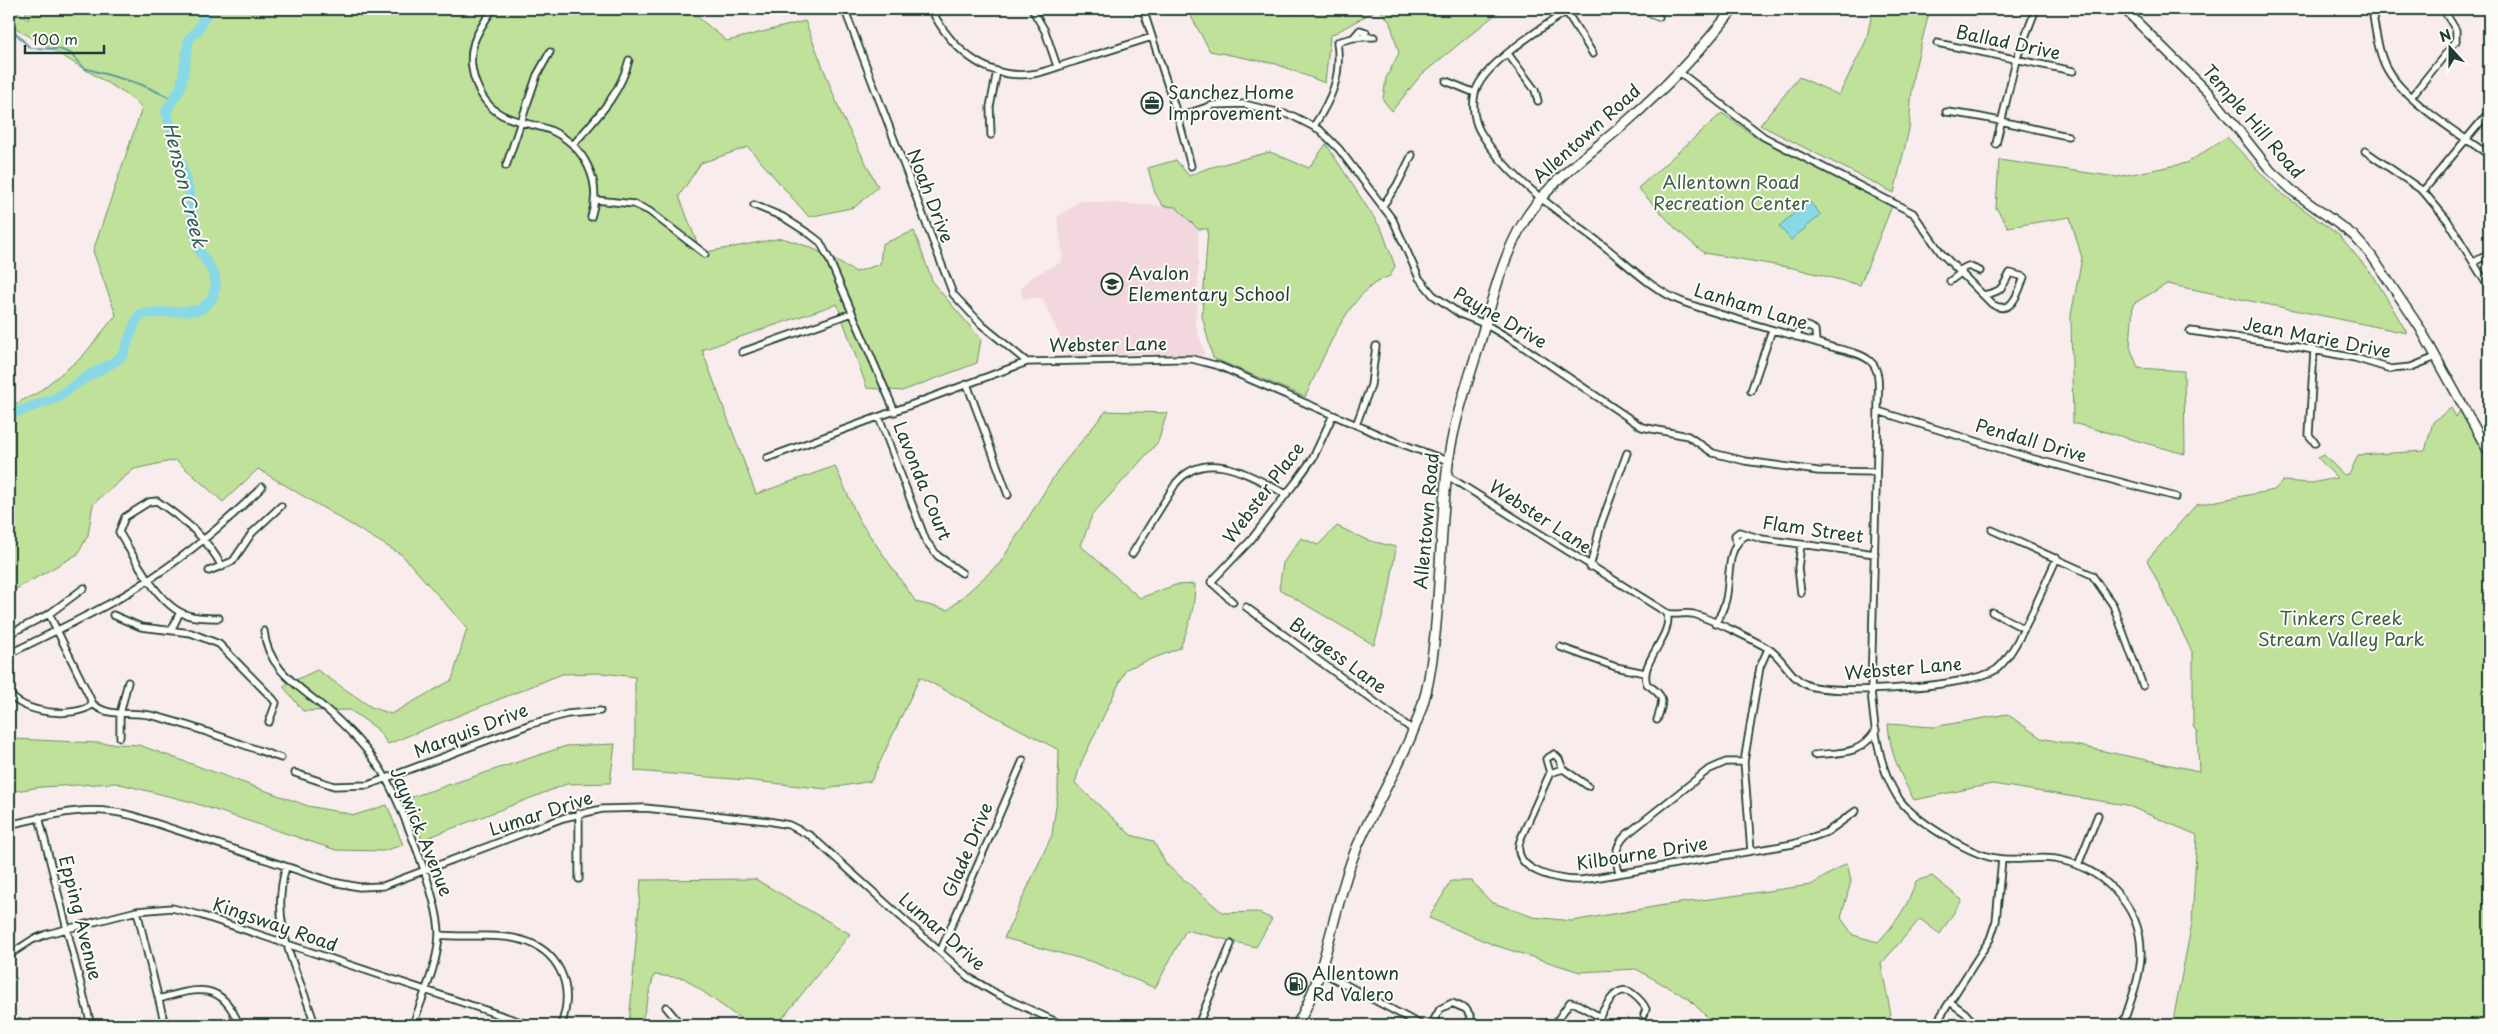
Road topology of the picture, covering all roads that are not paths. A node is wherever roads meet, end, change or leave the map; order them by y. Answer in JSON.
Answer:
{"nodes":[{"id":1,"x":493,"y":9,"type":"edge"},
{"id":2,"x":931,"y":9,"type":"edge"},
{"id":3,"x":1032,"y":9,"type":"edge"},
{"id":4,"x":1143,"y":9,"type":"edge"},
{"id":5,"x":1647,"y":9,"type":"edge"},
{"id":6,"x":1733,"y":9,"type":"edge"},
{"id":7,"x":2036,"y":9,"type":"edge"},
{"id":8,"x":2124,"y":9,"type":"edge"},
{"id":9,"x":2372,"y":9,"type":"edge"},
{"id":10,"x":2443,"y":9,"type":"edge"},
{"id":11,"x":1568,"y":10,"type":"edge"},
{"id":12,"x":846,"y":13,"type":"dead end"},
{"id":13,"x":1659,"y":17,"type":"dead end"},
{"id":14,"x":1152,"y":37,"type":"junction"},
{"id":15,"x":1374,"y":37,"type":"dead end"},
{"id":16,"x":1937,"y":43,"type":"dead end"},
{"id":17,"x":550,"y":52,"type":"dead end"},
{"id":18,"x":1508,"y":54,"type":"junction"},
{"id":19,"x":1593,"y":54,"type":"dead end"},
{"id":20,"x":629,"y":60,"type":"dead end"},
{"id":21,"x":2016,"y":60,"type":"junction"},
{"id":22,"x":1057,"y":66,"type":"junction"},
{"id":23,"x":997,"y":71,"type":"junction"},
{"id":24,"x":1678,"y":71,"type":"junction"},
{"id":25,"x":2073,"y":71,"type":"dead end"},
{"id":26,"x":1446,"y":81,"type":"dead end"},
{"id":27,"x":1475,"y":93,"type":"junction"},
{"id":28,"x":2411,"y":97,"type":"junction"},
{"id":29,"x":1538,"y":101,"type":"dead end"},
{"id":30,"x":1946,"y":112,"type":"dead end"},
{"id":31,"x":2489,"y":112,"type":"edge"},
{"id":32,"x":1178,"y":117,"type":"junction"},
{"id":33,"x":2002,"y":119,"type":"junction"},
{"id":34,"x":522,"y":123,"type":"junction"},
{"id":35,"x":1314,"y":126,"type":"junction"},
{"id":36,"x":991,"y":135,"type":"dead end"},
{"id":37,"x":2068,"y":136,"type":"dead end"},
{"id":38,"x":2467,"y":139,"type":"junction"},
{"id":39,"x":1996,"y":144,"type":"dead end"},
{"id":40,"x":573,"y":145,"type":"junction"},
{"id":41,"x":2365,"y":151,"type":"dead end"},
{"id":42,"x":1412,"y":155,"type":"dead end"},
{"id":43,"x":2489,"y":155,"type":"edge"},
{"id":44,"x":506,"y":166,"type":"dead end"},
{"id":45,"x":1191,"y":166,"type":"dead end"},
{"id":46,"x":2423,"y":191,"type":"junction"},
{"id":47,"x":1540,"y":197,"type":"junction"},
{"id":48,"x":596,"y":200,"type":"junction"},
{"id":49,"x":754,"y":205,"type":"dead end"},
{"id":50,"x":1382,"y":207,"type":"junction"},
{"id":51,"x":591,"y":217,"type":"dead end"},
{"id":52,"x":705,"y":254,"type":"dead end"},
{"id":53,"x":2489,"y":254,"type":"edge"},
{"id":54,"x":2474,"y":262,"type":"junction"},
{"id":55,"x":1961,"y":271,"type":"junction"},
{"id":56,"x":1980,"y":271,"type":"dead end"},
{"id":57,"x":1950,"y":281,"type":"dead end"},
{"id":58,"x":2489,"y":288,"type":"edge"},
{"id":59,"x":1983,"y":295,"type":"junction"},
{"id":60,"x":852,"y":313,"type":"junction"},
{"id":61,"x":1485,"y":324,"type":"junction"},
{"id":62,"x":1772,"y":330,"type":"junction"},
{"id":63,"x":2190,"y":331,"type":"dead end"},
{"id":64,"x":1796,"y":336,"type":"junction"},
{"id":65,"x":1816,"y":342,"type":"junction"},
{"id":66,"x":1376,"y":346,"type":"dead end"},
{"id":67,"x":2314,"y":350,"type":"junction"},
{"id":68,"x":742,"y":352,"type":"dead end"},
{"id":69,"x":2436,"y":357,"type":"junction"},
{"id":70,"x":1027,"y":362,"type":"junction"},
{"id":71,"x":967,"y":384,"type":"junction"},
{"id":72,"x":1751,"y":391,"type":"dead end"},
{"id":73,"x":1878,"y":411,"type":"junction"},
{"id":74,"x":895,"y":412,"type":"junction"},
{"id":75,"x":1333,"y":416,"type":"junction"},
{"id":76,"x":879,"y":418,"type":"junction"},
{"id":77,"x":1356,"y":425,"type":"junction"},
{"id":78,"x":2315,"y":443,"type":"dead end"},
{"id":79,"x":1627,"y":453,"type":"dead end"},
{"id":80,"x":2489,"y":454,"type":"edge"},
{"id":81,"x":767,"y":458,"type":"dead end"},
{"id":82,"x":1448,"y":461,"type":"junction"},
{"id":83,"x":1876,"y":472,"type":"junction"},
{"id":84,"x":1446,"y":475,"type":"junction"},
{"id":85,"x":262,"y":487,"type":"dead end"},
{"id":86,"x":1286,"y":494,"type":"junction"},
{"id":87,"x":1008,"y":495,"type":"dead end"},
{"id":88,"x":2176,"y":497,"type":"dead end"},
{"id":89,"x":281,"y":506,"type":"dead end"},
{"id":90,"x":1992,"y":530,"type":"dead end"},
{"id":91,"x":204,"y":539,"type":"junction"},
{"id":92,"x":1802,"y":545,"type":"junction"},
{"id":93,"x":1132,"y":554,"type":"dead end"},
{"id":94,"x":1874,"y":554,"type":"junction"},
{"id":95,"x":2057,"y":558,"type":"junction"},
{"id":96,"x":222,"y":567,"type":"junction"},
{"id":97,"x":1590,"y":567,"type":"junction"},
{"id":98,"x":209,"y":571,"type":"dead end"},
{"id":99,"x":962,"y":573,"type":"dead end"},
{"id":100,"x":149,"y":579,"type":"junction"},
{"id":101,"x":84,"y":588,"type":"dead end"},
{"id":102,"x":1801,"y":593,"type":"dead end"},
{"id":103,"x":1234,"y":602,"type":"dead end"},
{"id":104,"x":1246,"y":607,"type":"dead end"},
{"id":105,"x":180,"y":612,"type":"junction"},
{"id":106,"x":1992,"y":612,"type":"dead end"},
{"id":107,"x":1667,"y":613,"type":"junction"},
{"id":108,"x":49,"y":614,"type":"junction"},
{"id":109,"x":113,"y":615,"type":"dead end"},
{"id":110,"x":219,"y":618,"type":"dead end"},
{"id":111,"x":1715,"y":624,"type":"junction"},
{"id":112,"x":2023,"y":628,"type":"junction"},
{"id":113,"x":172,"y":629,"type":"junction"},
{"id":114,"x":57,"y":630,"type":"junction"},
{"id":115,"x":264,"y":631,"type":"dead end"},
{"id":116,"x":9,"y":634,"type":"edge"},
{"id":117,"x":1560,"y":647,"type":"dead end"},
{"id":118,"x":1768,"y":649,"type":"junction"},
{"id":119,"x":9,"y":654,"type":"edge"},
{"id":120,"x":1645,"y":673,"type":"junction"},
{"id":121,"x":128,"y":682,"type":"dead end"},
{"id":122,"x":2143,"y":686,"type":"dead end"},
{"id":123,"x":1871,"y":690,"type":"junction"},
{"id":124,"x":9,"y":692,"type":"edge"},
{"id":125,"x":93,"y":704,"type":"junction"},
{"id":126,"x":600,"y":711,"type":"dead end"},
{"id":127,"x":120,"y":714,"type":"junction"},
{"id":128,"x":1657,"y":720,"type":"dead end"},
{"id":129,"x":270,"y":722,"type":"dead end"},
{"id":130,"x":1413,"y":730,"type":"junction"},
{"id":131,"x":1876,"y":732,"type":"junction"},
{"id":132,"x":120,"y":737,"type":"dead end"},
{"id":133,"x":1814,"y":755,"type":"dead end"},
{"id":134,"x":281,"y":758,"type":"dead end"},
{"id":135,"x":1024,"y":760,"type":"dead end"},
{"id":136,"x":1744,"y":762,"type":"junction"},
{"id":137,"x":1563,"y":769,"type":"junction"},
{"id":138,"x":296,"y":773,"type":"dead end"},
{"id":139,"x":1550,"y":773,"type":"junction"},
{"id":140,"x":386,"y":780,"type":"junction"},
{"id":141,"x":1588,"y":786,"type":"dead end"},
{"id":142,"x":1856,"y":811,"type":"dead end"},
{"id":143,"x":579,"y":813,"type":"junction"},
{"id":144,"x":2098,"y":815,"type":"dead end"},
{"id":145,"x":39,"y":817,"type":"junction"},
{"id":146,"x":9,"y":825,"type":"edge"},
{"id":147,"x":1751,"y":851,"type":"junction"},
{"id":148,"x":2002,"y":859,"type":"junction"},
{"id":149,"x":2078,"y":865,"type":"junction"},
{"id":150,"x":286,"y":867,"type":"junction"},
{"id":151,"x":423,"y":872,"type":"junction"},
{"id":152,"x":1618,"y":874,"type":"junction"},
{"id":153,"x":579,"y":878,"type":"dead end"},
{"id":154,"x":137,"y":911,"type":"junction"},
{"id":155,"x":67,"y":928,"type":"junction"},
{"id":156,"x":439,"y":935,"type":"junction"},
{"id":157,"x":285,"y":944,"type":"junction"},
{"id":158,"x":1231,"y":944,"type":"dead end"},
{"id":159,"x":940,"y":952,"type":"junction"},
{"id":160,"x":9,"y":955,"type":"edge"},
{"id":161,"x":1322,"y":972,"type":"junction"},
{"id":162,"x":425,"y":990,"type":"junction"},
{"id":163,"x":159,"y":999,"type":"junction"},
{"id":164,"x":1950,"y":1002,"type":"junction"},
{"id":165,"x":666,"y":1007,"type":"dead end"},
{"id":166,"x":1644,"y":1015,"type":"dead end"},
{"id":167,"x":1600,"y":1016,"type":"junction"},
{"id":168,"x":91,"y":1025,"type":"edge"},
{"id":169,"x":165,"y":1025,"type":"edge"},
{"id":170,"x":239,"y":1025,"type":"edge"},
{"id":171,"x":315,"y":1025,"type":"edge"},
{"id":172,"x":413,"y":1025,"type":"edge"},
{"id":173,"x":530,"y":1025,"type":"edge"},
{"id":174,"x":561,"y":1025,"type":"edge"},
{"id":175,"x":681,"y":1025,"type":"edge"},
{"id":176,"x":1063,"y":1025,"type":"edge"},
{"id":177,"x":1198,"y":1025,"type":"edge"},
{"id":178,"x":1297,"y":1025,"type":"edge"},
{"id":179,"x":1421,"y":1025,"type":"edge"},
{"id":180,"x":1431,"y":1025,"type":"edge"},
{"id":181,"x":1468,"y":1025,"type":"edge"},
{"id":182,"x":1554,"y":1025,"type":"edge"},
{"id":183,"x":1595,"y":1025,"type":"edge"},
{"id":184,"x":1935,"y":1025,"type":"edge"},
{"id":185,"x":1976,"y":1025,"type":"edge"},
{"id":186,"x":2123,"y":1025,"type":"edge"}],
"edges":[{"from":1,"to":34,"type":"street"},
{"from":2,"to":23,"type":"street"},
{"from":3,"to":22,"type":"street"},
{"from":4,"to":14,"type":"street"},
{"from":5,"to":13,"type":"street"},
{"from":6,"to":24,"type":"main road","name":"Allentown Road"},
{"from":7,"to":21,"type":"street"},
{"from":8,"to":69,"type":"main road","name":"Temple Hill Road"},
{"from":9,"to":28,"type":"street"},
{"from":10,"to":28,"type":"street"},
{"from":11,"to":18,"type":"street"},
{"from":11,"to":19,"type":"street"},
{"from":12,"to":70,"type":"street","name":"Noah Drive"},
{"from":14,"to":22,"type":"street"},
{"from":14,"to":32,"type":"street"},
{"from":15,"to":35,"type":"street"},
{"from":16,"to":21,"type":"street","name":"Ballad Drive"},
{"from":17,"to":34,"type":"street"},
{"from":18,"to":27,"type":"street"},
{"from":18,"to":29,"type":"street"},
{"from":20,"to":40,"type":"street"},
{"from":21,"to":25,"type":"street","name":"Ballad Drive"},
{"from":21,"to":33,"type":"street"},
{"from":22,"to":23,"type":"street"},
{"from":23,"to":36,"type":"street"},
{"from":24,"to":47,"type":"main road","name":"Allentown Road"},
{"from":24,"to":55,"type":"street"},
{"from":26,"to":27,"type":"street"},
{"from":27,"to":47,"type":"street","name":"Lanham Lane"},
{"from":28,"to":38,"type":"street"},
{"from":30,"to":33,"type":"street"},
{"from":31,"to":38,"type":"street"},
{"from":32,"to":35,"type":"street","name":"Payne Drive"},
{"from":32,"to":45,"type":"street"},
{"from":33,"to":37,"type":"street"},
{"from":33,"to":39,"type":"street"},
{"from":34,"to":40,"type":"street"},
{"from":34,"to":44,"type":"street"},
{"from":35,"to":50,"type":"street","name":"Payne Drive"},
{"from":38,"to":43,"type":"street"},
{"from":38,"to":46,"type":"street"},
{"from":40,"to":48,"type":"street"},
{"from":41,"to":46,"type":"street"},
{"from":42,"to":50,"type":"street"},
{"from":46,"to":54,"type":"street"},
{"from":47,"to":61,"type":"main road","name":"Allentown Road"},
{"from":47,"to":62,"type":"street","name":"Lanham Lane"},
{"from":48,"to":51,"type":"street"},
{"from":48,"to":52,"type":"street"},
{"from":49,"to":60,"type":"street"},
{"from":50,"to":61,"type":"street","name":"Payne Drive"},
{"from":53,"to":54,"type":"street"},
{"from":54,"to":58,"type":"street"},
{"from":55,"to":56,"type":"street"},
{"from":55,"to":57,"type":"street"},
{"from":55,"to":59,"type":"street"},
{"from":59,"to":59,"type":"street"},
{"from":60,"to":68,"type":"street"},
{"from":60,"to":74,"type":"street"},
{"from":61,"to":82,"type":"main road","name":"Allentown Road"},
{"from":61,"to":83,"type":"street","name":"Payne Drive"},
{"from":62,"to":64,"type":"street","name":"Lanham Lane"},
{"from":62,"to":72,"type":"street"},
{"from":63,"to":67,"type":"street","name":"Jean Marie Drive"},
{"from":64,"to":65,"type":"street","name":"Lanham Lane"},
{"from":64,"to":65,"type":"street"},
{"from":65,"to":73,"type":"street","name":"Lanham Lane"},
{"from":66,"to":77,"type":"street"},
{"from":67,"to":69,"type":"street","name":"Jean Marie Drive"},
{"from":67,"to":78,"type":"street"},
{"from":69,"to":80,"type":"main road","name":"Temple Hill Road"},
{"from":70,"to":71,"type":"street","name":"Webster Lane"},
{"from":70,"to":75,"type":"street","name":"Webster Lane"},
{"from":71,"to":74,"type":"street","name":"Webster Lane"},
{"from":71,"to":87,"type":"street"},
{"from":73,"to":83,"type":"street","name":"Lanham Lane"},
{"from":73,"to":88,"type":"street","name":"Pendall Drive"},
{"from":74,"to":76,"type":"street","name":"Webster Lane"},
{"from":75,"to":77,"type":"street","name":"Webster Lane"},
{"from":75,"to":86,"type":"street","name":"Webster Place"},
{"from":76,"to":81,"type":"street","name":"Webster Lane"},
{"from":76,"to":99,"type":"street","name":"Lavonda Court"},
{"from":77,"to":82,"type":"street","name":"Webster Lane"},
{"from":79,"to":97,"type":"street"},
{"from":82,"to":84,"type":"main road","name":"Allentown Road"},
{"from":83,"to":94,"type":"street","name":"Lanham Lane"},
{"from":84,"to":97,"type":"street","name":"Webster Lane"},
{"from":84,"to":130,"type":"main road","name":"Allentown Road"},
{"from":85,"to":91,"type":"street"},
{"from":86,"to":93,"type":"street"},
{"from":86,"to":103,"type":"street","name":"Webster Place"},
{"from":89,"to":96,"type":"street"},
{"from":90,"to":95,"type":"street"},
{"from":91,"to":96,"type":"street"},
{"from":91,"to":100,"type":"street"},
{"from":91,"to":100,"type":"street"},
{"from":92,"to":94,"type":"street","name":"Flam Street"},
{"from":92,"to":102,"type":"street"},
{"from":92,"to":111,"type":"street","name":"Flam Street"},
{"from":94,"to":123,"type":"street","name":"Lanham Lane"},
{"from":95,"to":112,"type":"street","name":"Webster Lane"},
{"from":95,"to":122,"type":"street"},
{"from":96,"to":98,"type":"street"},
{"from":97,"to":107,"type":"street","name":"Webster Lane"},
{"from":100,"to":105,"type":"street"},
{"from":100,"to":114,"type":"street"},
{"from":101,"to":108,"type":"street"},
{"from":104,"to":130,"type":"street","name":"Burgess Lane"},
{"from":105,"to":110,"type":"street"},
{"from":105,"to":113,"type":"street"},
{"from":106,"to":112,"type":"street"},
{"from":107,"to":111,"type":"street","name":"Webster Lane"},
{"from":107,"to":120,"type":"street"},
{"from":108,"to":114,"type":"street"},
{"from":108,"to":116,"type":"street"},
{"from":109,"to":113,"type":"street"},
{"from":111,"to":118,"type":"street","name":"Webster Lane"},
{"from":112,"to":123,"type":"street","name":"Webster Lane"},
{"from":113,"to":129,"type":"street"},
{"from":114,"to":119,"type":"street"},
{"from":114,"to":125,"type":"street"},
{"from":115,"to":140,"type":"street","name":"Jaywick Avenue"},
{"from":117,"to":120,"type":"street"},
{"from":118,"to":123,"type":"street","name":"Webster Lane"},
{"from":118,"to":136,"type":"street"},
{"from":120,"to":128,"type":"street"},
{"from":121,"to":127,"type":"street"},
{"from":123,"to":131,"type":"street","name":"Lanham Lane"},
{"from":124,"to":125,"type":"street"},
{"from":125,"to":127,"type":"street"},
{"from":126,"to":140,"type":"street","name":"Marquis Drive"},
{"from":127,"to":132,"type":"street"},
{"from":127,"to":134,"type":"street"},
{"from":130,"to":161,"type":"main road","name":"Allentown Road"},
{"from":131,"to":133,"type":"street"},
{"from":131,"to":148,"type":"street","name":"Lanham Lane"},
{"from":135,"to":159,"type":"street","name":"Glade Drive"},
{"from":136,"to":147,"type":"street"},
{"from":136,"to":152,"type":"street"},
{"from":137,"to":139,"type":"street"},
{"from":137,"to":139,"type":"street","name":"Kilbourne Drive"},
{"from":137,"to":141,"type":"street","name":"Kilbourne Drive"},
{"from":138,"to":140,"type":"street","name":"Marquis Drive"},
{"from":139,"to":152,"type":"street","name":"Kilbourne Drive"},
{"from":140,"to":151,"type":"street","name":"Jaywick Avenue"},
{"from":142,"to":147,"type":"street","name":"Kilbourne Drive"},
{"from":143,"to":151,"type":"street","name":"Lumar Drive"},
{"from":143,"to":153,"type":"street"},
{"from":143,"to":159,"type":"street","name":"Lumar Drive"},
{"from":144,"to":149,"type":"street"},
{"from":145,"to":146,"type":"street","name":"Lumar Drive"},
{"from":145,"to":150,"type":"street","name":"Lumar Drive"},
{"from":145,"to":155,"type":"street","name":"Epping Avenue"},
{"from":147,"to":152,"type":"street","name":"Kilbourne Drive"},
{"from":148,"to":149,"type":"street","name":"Lanham Lane"},
{"from":148,"to":164,"type":"street"},
{"from":149,"to":186,"type":"street","name":"Lanham Lane"},
{"from":150,"to":151,"type":"street","name":"Lumar Drive"},
{"from":150,"to":157,"type":"street"},
{"from":151,"to":156,"type":"street","name":"Jaywick Avenue"},
{"from":154,"to":155,"type":"street","name":"Kingsway Road"},
{"from":154,"to":157,"type":"street","name":"Kingsway Road"},
{"from":154,"to":163,"type":"street"},
{"from":155,"to":160,"type":"street","name":"Kingsway Road"},
{"from":155,"to":168,"type":"street","name":"Epping Avenue"},
{"from":156,"to":162,"type":"street","name":"Jaywick Avenue"},
{"from":156,"to":174,"type":"street"},
{"from":157,"to":162,"type":"street","name":"Kingsway Road"},
{"from":157,"to":171,"type":"street"},
{"from":158,"to":177,"type":"street"},
{"from":159,"to":176,"type":"street","name":"Lumar Drive"},
{"from":161,"to":178,"type":"main road","name":"Allentown Road"},
{"from":161,"to":179,"type":"street"},
{"from":162,"to":172,"type":"street","name":"Jaywick Avenue"},
{"from":162,"to":173,"type":"street","name":"Kingsway Road"},
{"from":163,"to":169,"type":"street"},
{"from":163,"to":170,"type":"street"},
{"from":164,"to":184,"type":"street"},
{"from":164,"to":185,"type":"street"},
{"from":165,"to":175,"type":"street"},
{"from":166,"to":167,"type":"street"},
{"from":167,"to":182,"type":"street"},
{"from":167,"to":183,"type":"street"},
{"from":180,"to":181,"type":"street"}]}
